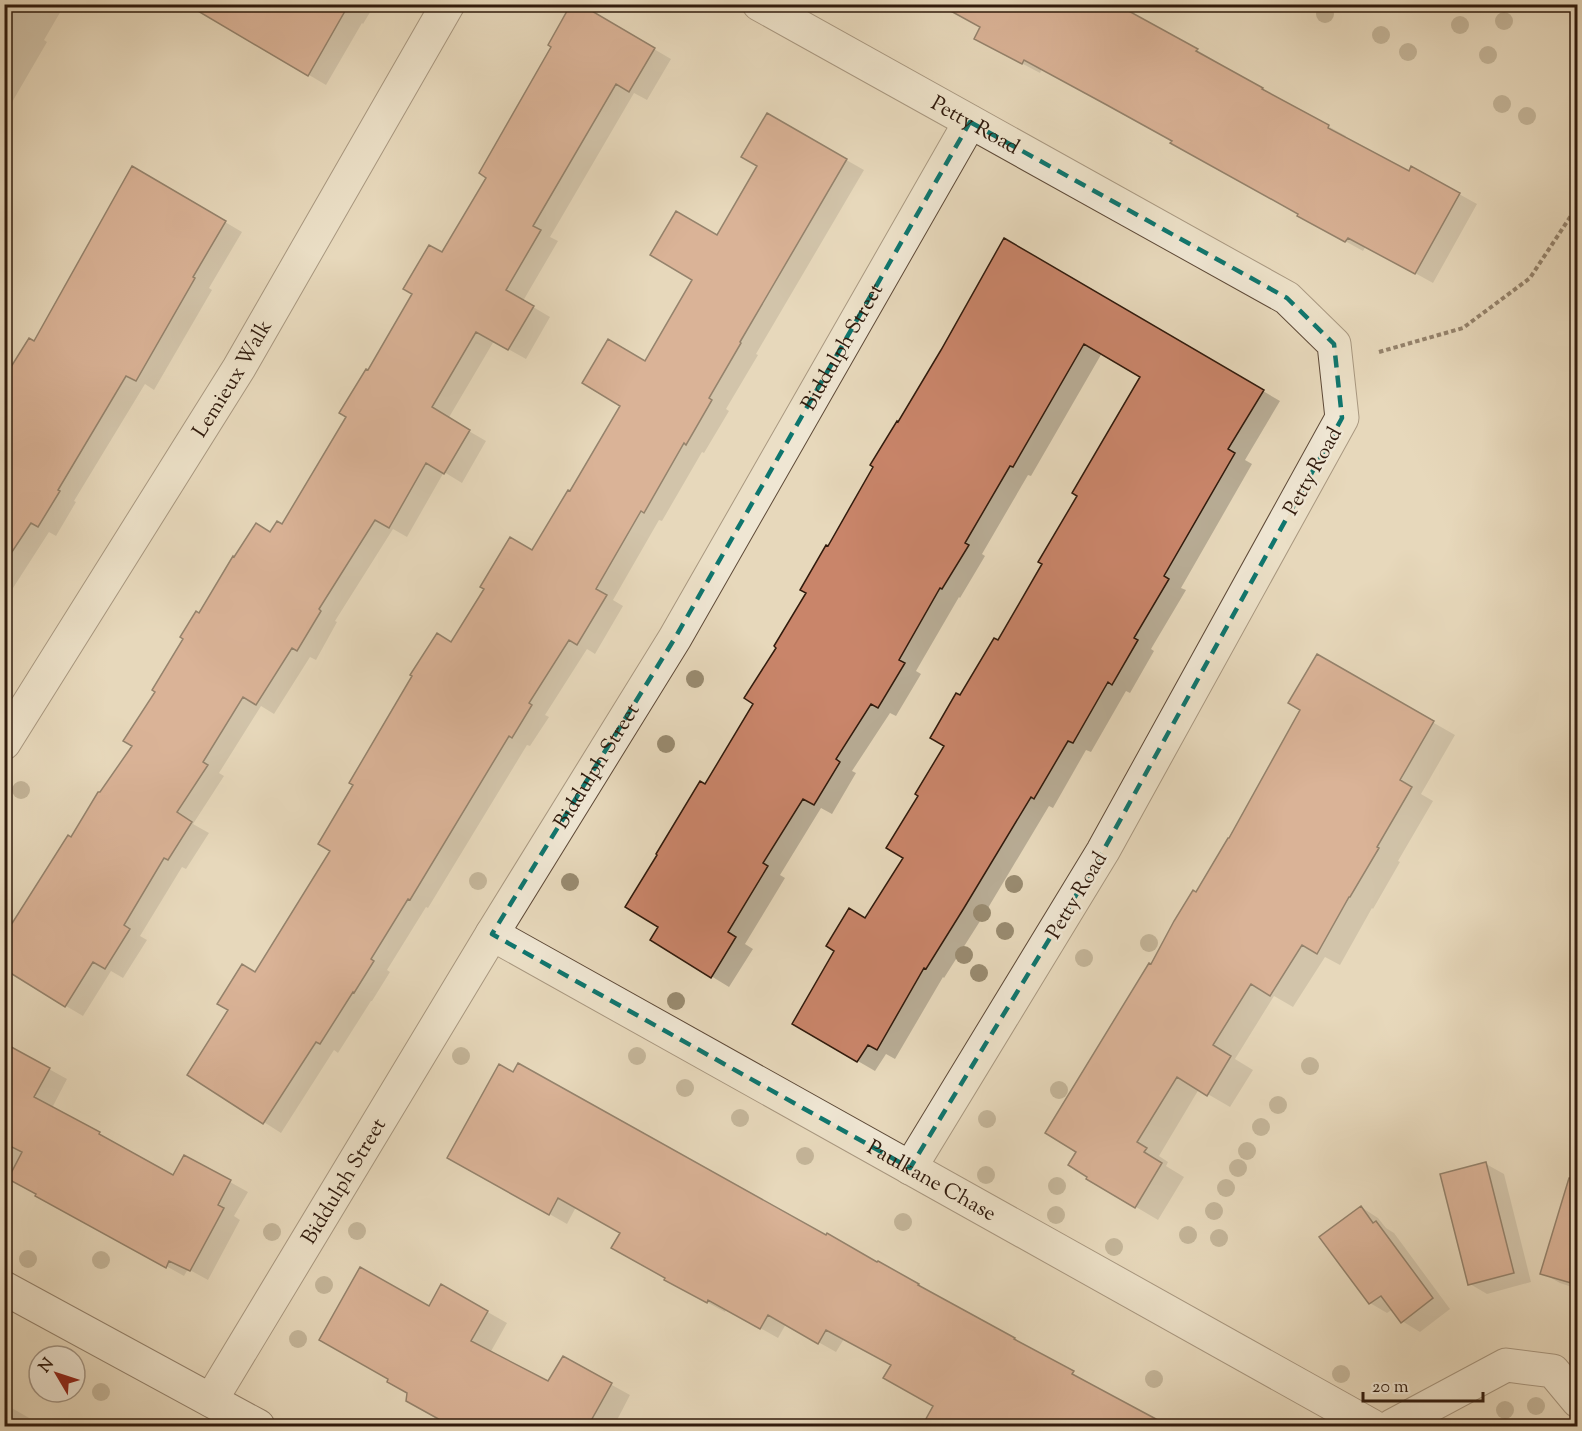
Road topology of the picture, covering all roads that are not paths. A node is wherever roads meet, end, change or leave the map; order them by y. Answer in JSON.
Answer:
{"nodes":[{"id":1,"x":448,"y":4,"type":"edge"},
{"id":2,"x":759,"y":4,"type":"edge"},
{"id":3,"x":970,"y":122,"type":"junction"},
{"id":4,"x":4,"y":743,"type":"edge"},
{"id":5,"x":492,"y":934,"type":"junction"},
{"id":6,"x":910,"y":1168,"type":"junction"},
{"id":7,"x":4,"y":1288,"type":"edge"},
{"id":8,"x":211,"y":1400,"type":"junction"},
{"id":9,"x":1578,"y":1401,"type":"edge"},
{"id":10,"x":258,"y":1426,"type":"edge"},
{"id":11,"x":1372,"y":1426,"type":"edge"},
{"id":12,"x":1392,"y":1426,"type":"edge"}],
"edges":[{"from":1,"to":4,"type":"street","name":"Lemieux Walk"},
{"from":2,"to":3,"type":"street","name":"Petty Road"},
{"from":3,"to":5,"type":"street","name":"Biddulph Street"},
{"from":3,"to":6,"type":"street","name":"Petty Road"},
{"from":5,"to":6,"type":"street","name":"Paulkane Chase"},
{"from":5,"to":8,"type":"street","name":"Biddulph Street"},
{"from":6,"to":11,"type":"street","name":"Paulkane Chase"},
{"from":7,"to":8,"type":"street"},
{"from":8,"to":10,"type":"street"},
{"from":9,"to":12,"type":"street"}]}
